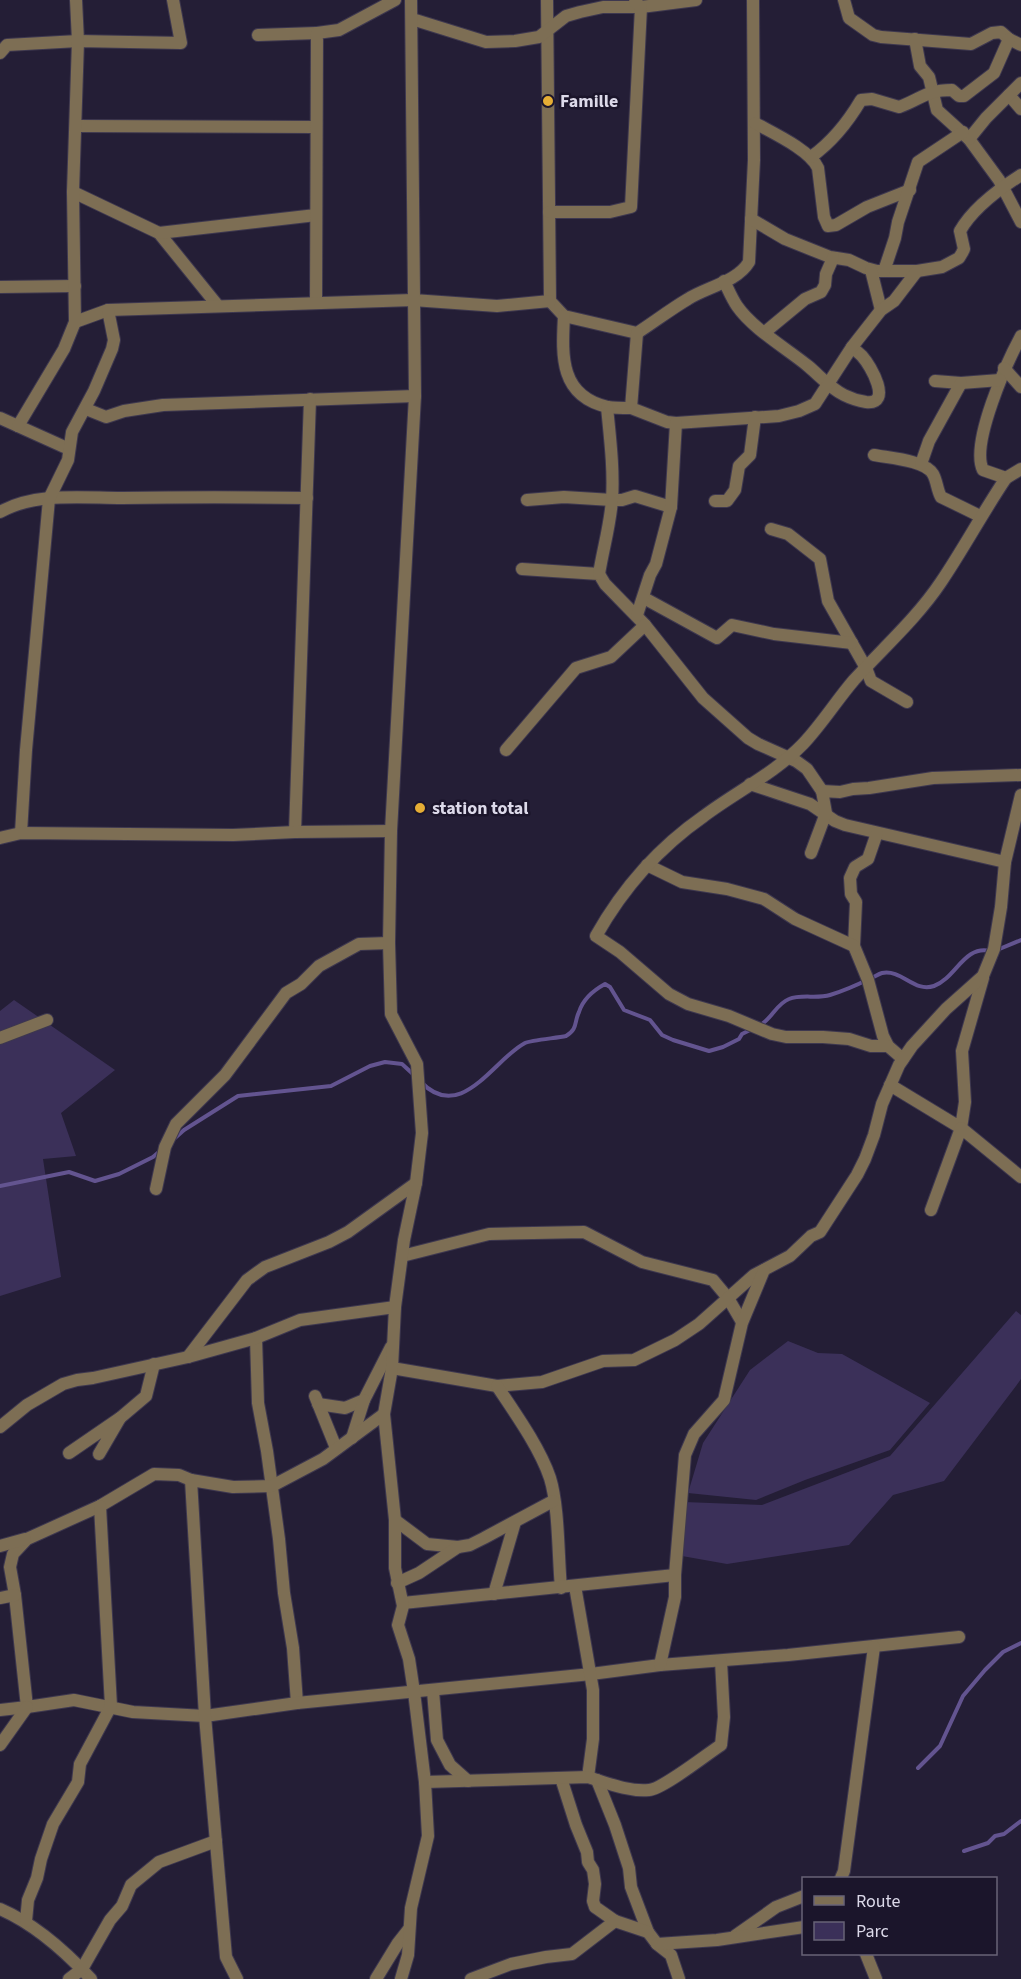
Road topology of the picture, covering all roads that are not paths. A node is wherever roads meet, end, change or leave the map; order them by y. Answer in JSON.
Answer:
{"nodes":[{"id":1,"x":76,"y":0,"type":"edge"},
{"id":2,"x":173,"y":0,"type":"edge"},
{"id":3,"x":395,"y":0,"type":"edge"},
{"id":4,"x":411,"y":0,"type":"edge"},
{"id":5,"x":547,"y":0,"type":"edge"},
{"id":6,"x":696,"y":0,"type":"edge"},
{"id":7,"x":753,"y":0,"type":"edge"},
{"id":8,"x":844,"y":0,"type":"edge"},
{"id":9,"x":636,"y":4,"type":"edge"},
{"id":10,"x":412,"y":19,"type":"junction"},
{"id":11,"x":549,"y":29,"type":"junction"},
{"id":12,"x":317,"y":33,"type":"junction"},
{"id":13,"x":258,"y":35,"type":"dead end"},
{"id":14,"x":915,"y":39,"type":"junction"},
{"id":15,"x":1009,"y":39,"type":"junction"},
{"id":16,"x":78,"y":41,"type":"junction"},
{"id":17,"x":1021,"y":45,"type":"edge"},
{"id":18,"x":0,"y":53,"type":"edge"},
{"id":19,"x":1021,"y":82,"type":"edge"},
{"id":20,"x":932,"y":92,"type":"junction"},
{"id":21,"x":1009,"y":95,"type":"junction"},
{"id":22,"x":1021,"y":109,"type":"edge"},
{"id":23,"x":755,"y":123,"type":"junction"},
{"id":24,"x":76,"y":126,"type":"junction"},
{"id":25,"x":316,"y":127,"type":"junction"},
{"id":26,"x":966,"y":135,"type":"junction"},
{"id":27,"x":812,"y":157,"type":"junction"},
{"id":28,"x":1021,"y":176,"type":"edge"},
{"id":29,"x":1002,"y":187,"type":"junction"},
{"id":30,"x":910,"y":190,"type":"junction"},
{"id":31,"x":73,"y":192,"type":"junction"},
{"id":32,"x":549,"y":212,"type":"junction"},
{"id":33,"x":316,"y":215,"type":"junction"},
{"id":34,"x":751,"y":219,"type":"junction"},
{"id":35,"x":1021,"y":222,"type":"edge"},
{"id":36,"x":159,"y":233,"type":"junction"},
{"id":37,"x":833,"y":258,"type":"junction"},
{"id":38,"x":878,"y":271,"type":"junction"},
{"id":39,"x":917,"y":271,"type":"junction"},
{"id":40,"x":724,"y":281,"type":"junction"},
{"id":41,"x":75,"y":286,"type":"junction"},
{"id":42,"x":0,"y":287,"type":"edge"},
{"id":43,"x":413,"y":300,"type":"junction"},
{"id":44,"x":550,"y":301,"type":"junction"},
{"id":45,"x":316,"y":303,"type":"junction"},
{"id":46,"x":218,"y":306,"type":"junction"},
{"id":47,"x":108,"y":310,"type":"junction"},
{"id":48,"x":881,"y":310,"type":"junction"},
{"id":49,"x":564,"y":316,"type":"junction"},
{"id":50,"x":75,"y":322,"type":"junction"},
{"id":51,"x":637,"y":333,"type":"junction"},
{"id":52,"x":765,"y":333,"type":"junction"},
{"id":53,"x":1021,"y":336,"type":"edge"},
{"id":54,"x":852,"y":347,"type":"junction"},
{"id":55,"x":1002,"y":374,"type":"junction"},
{"id":56,"x":935,"y":381,"type":"dead end"},
{"id":57,"x":961,"y":383,"type":"junction"},
{"id":58,"x":828,"y":385,"type":"junction"},
{"id":59,"x":1021,"y":387,"type":"edge"},
{"id":60,"x":415,"y":396,"type":"junction"},
{"id":61,"x":310,"y":399,"type":"junction"},
{"id":62,"x":608,"y":407,"type":"junction"},
{"id":63,"x":631,"y":408,"type":"junction"},
{"id":64,"x":86,"y":409,"type":"junction"},
{"id":65,"x":755,"y":417,"type":"junction"},
{"id":66,"x":0,"y":418,"type":"edge"},
{"id":67,"x":676,"y":423,"type":"junction"},
{"id":68,"x":18,"y":426,"type":"junction"},
{"id":69,"x":69,"y":449,"type":"junction"},
{"id":70,"x":874,"y":455,"type":"dead end"},
{"id":71,"x":921,"y":464,"type":"junction"},
{"id":72,"x":1021,"y":469,"type":"edge"},
{"id":73,"x":1006,"y":478,"type":"junction"},
{"id":74,"x":307,"y":498,"type":"junction"},
{"id":75,"x":49,"y":499,"type":"junction"},
{"id":76,"x":527,"y":500,"type":"dead end"},
{"id":77,"x":612,"y":500,"type":"junction"},
{"id":78,"x":715,"y":501,"type":"dead end"},
{"id":79,"x":670,"y":507,"type":"junction"},
{"id":80,"x":0,"y":512,"type":"edge"},
{"id":81,"x":980,"y":516,"type":"junction"},
{"id":82,"x":771,"y":529,"type":"dead end"},
{"id":83,"x":522,"y":569,"type":"dead end"},
{"id":84,"x":599,"y":574,"type":"junction"},
{"id":85,"x":644,"y":598,"type":"junction"},
{"id":86,"x":641,"y":620,"type":"junction"},
{"id":87,"x":852,"y":643,"type":"junction"},
{"id":88,"x":866,"y":668,"type":"junction"},
{"id":89,"x":907,"y":702,"type":"dead end"},
{"id":90,"x":506,"y":750,"type":"dead end"},
{"id":91,"x":788,"y":758,"type":"junction"},
{"id":92,"x":1021,"y":775,"type":"edge"},
{"id":93,"x":750,"y":784,"type":"junction"},
{"id":94,"x":822,"y":791,"type":"junction"},
{"id":95,"x":1021,"y":795,"type":"edge"},
{"id":96,"x":826,"y":813,"type":"junction"},
{"id":97,"x":391,"y":831,"type":"junction"},
{"id":98,"x":295,"y":832,"type":"junction"},
{"id":99,"x":21,"y":833,"type":"junction"},
{"id":100,"x":877,"y":833,"type":"junction"},
{"id":101,"x":0,"y":838,"type":"edge"},
{"id":102,"x":811,"y":853,"type":"dead end"},
{"id":103,"x":1005,"y":862,"type":"junction"},
{"id":104,"x":646,"y":866,"type":"junction"},
{"id":105,"x":389,"y":943,"type":"junction"},
{"id":106,"x":854,"y":946,"type":"junction"},
{"id":107,"x":983,"y":976,"type":"junction"},
{"id":108,"x":46,"y":1020,"type":"dead end"},
{"id":109,"x":0,"y":1038,"type":"edge"},
{"id":110,"x":888,"y":1046,"type":"junction"},
{"id":111,"x":903,"y":1059,"type":"junction"},
{"id":112,"x":890,"y":1085,"type":"junction"},
{"id":113,"x":961,"y":1128,"type":"junction"},
{"id":114,"x":1021,"y":1177,"type":"edge"},
{"id":115,"x":416,"y":1183,"type":"junction"},
{"id":116,"x":156,"y":1190,"type":"dead end"},
{"id":117,"x":931,"y":1210,"type":"dead end"},
{"id":118,"x":402,"y":1256,"type":"junction"},
{"id":119,"x":764,"y":1270,"type":"junction"},
{"id":120,"x":728,"y":1298,"type":"junction"},
{"id":121,"x":395,"y":1307,"type":"junction"},
{"id":122,"x":742,"y":1322,"type":"junction"},
{"id":123,"x":256,"y":1338,"type":"junction"},
{"id":124,"x":393,"y":1343,"type":"junction"},
{"id":125,"x":188,"y":1357,"type":"junction"},
{"id":126,"x":154,"y":1364,"type":"junction"},
{"id":127,"x":392,"y":1368,"type":"junction"},
{"id":128,"x":497,"y":1386,"type":"junction"},
{"id":129,"x":363,"y":1400,"type":"junction"},
{"id":130,"x":384,"y":1414,"type":"junction"},
{"id":131,"x":120,"y":1418,"type":"junction"},
{"id":132,"x":0,"y":1427,"type":"edge"},
{"id":133,"x":351,"y":1438,"type":"junction"},
{"id":134,"x":336,"y":1448,"type":"junction"},
{"id":135,"x":69,"y":1453,"type":"dead end"},
{"id":136,"x":99,"y":1454,"type":"dead end"},
{"id":137,"x":191,"y":1480,"type":"junction"},
{"id":138,"x":272,"y":1486,"type":"junction"},
{"id":139,"x":553,"y":1501,"type":"junction"},
{"id":140,"x":100,"y":1506,"type":"junction"},
{"id":141,"x":394,"y":1520,"type":"junction"},
{"id":142,"x":514,"y":1522,"type":"junction"},
{"id":143,"x":27,"y":1539,"type":"junction"},
{"id":144,"x":0,"y":1546,"type":"edge"},
{"id":145,"x":458,"y":1547,"type":"junction"},
{"id":146,"x":395,"y":1568,"type":"junction"},
{"id":147,"x":418,"y":1573,"type":"junction"},
{"id":148,"x":675,"y":1575,"type":"junction"},
{"id":149,"x":397,"y":1583,"type":"junction"},
{"id":150,"x":575,"y":1586,"type":"junction"},
{"id":151,"x":561,"y":1588,"type":"junction"},
{"id":152,"x":494,"y":1594,"type":"junction"},
{"id":153,"x":15,"y":1595,"type":"junction"},
{"id":154,"x":0,"y":1598,"type":"edge"},
{"id":155,"x":403,"y":1603,"type":"junction"},
{"id":156,"x":959,"y":1637,"type":"dead end"},
{"id":157,"x":874,"y":1647,"type":"junction"},
{"id":158,"x":721,"y":1661,"type":"junction"},
{"id":159,"x":660,"y":1665,"type":"junction"},
{"id":160,"x":591,"y":1674,"type":"junction"},
{"id":161,"x":433,"y":1690,"type":"junction"},
{"id":162,"x":414,"y":1692,"type":"junction"},
{"id":163,"x":297,"y":1703,"type":"junction"},
{"id":164,"x":111,"y":1706,"type":"junction"},
{"id":165,"x":27,"y":1707,"type":"junction"},
{"id":166,"x":0,"y":1710,"type":"edge"},
{"id":167,"x":205,"y":1716,"type":"junction"},
{"id":168,"x":436,"y":1732,"type":"junction"},
{"id":169,"x":419,"y":1734,"type":"junction"},
{"id":170,"x":0,"y":1745,"type":"edge"},
{"id":171,"x":561,"y":1778,"type":"junction"},
{"id":172,"x":592,"y":1779,"type":"junction"},
{"id":173,"x":468,"y":1781,"type":"junction"},
{"id":174,"x":425,"y":1782,"type":"junction"},
{"id":175,"x":216,"y":1841,"type":"junction"},
{"id":176,"x":841,"y":1877,"type":"edge"},
{"id":177,"x":802,"y":1897,"type":"edge"},
{"id":178,"x":0,"y":1909,"type":"edge"},
{"id":179,"x":26,"y":1921,"type":"junction"},
{"id":180,"x":615,"y":1921,"type":"junction"},
{"id":181,"x":802,"y":1927,"type":"edge"},
{"id":182,"x":409,"y":1929,"type":"junction"},
{"id":183,"x":648,"y":1932,"type":"junction"},
{"id":184,"x":734,"y":1937,"type":"junction"},
{"id":185,"x":657,"y":1944,"type":"junction"},
{"id":186,"x":867,"y":1955,"type":"edge"},
{"id":187,"x":82,"y":1969,"type":"junction"},
{"id":188,"x":403,"y":1975,"type":"edge"},
{"id":189,"x":69,"y":1979,"type":"edge"},
{"id":190,"x":92,"y":1979,"type":"edge"},
{"id":191,"x":237,"y":1979,"type":"edge"},
{"id":192,"x":375,"y":1979,"type":"edge"},
{"id":193,"x":393,"y":1979,"type":"edge"},
{"id":194,"x":471,"y":1979,"type":"edge"},
{"id":195,"x":679,"y":1979,"type":"edge"},
{"id":196,"x":876,"y":1979,"type":"edge"}],
"edges":[{"from":1,"to":16,"type":"street"},
{"from":2,"to":16,"type":"street"},
{"from":3,"to":12,"type":"street"},
{"from":4,"to":10,"type":"street"},
{"from":5,"to":11,"type":"street"},
{"from":6,"to":9,"type":"street"},
{"from":7,"to":23,"type":"street"},
{"from":8,"to":14,"type":"street"},
{"from":9,"to":11,"type":"street"},
{"from":9,"to":32,"type":"street"},
{"from":10,"to":11,"type":"street"},
{"from":10,"to":43,"type":"street"},
{"from":11,"to":32,"type":"street"},
{"from":12,"to":13,"type":"street"},
{"from":12,"to":25,"type":"street"},
{"from":14,"to":15,"type":"street"},
{"from":14,"to":20,"type":"street"},
{"from":15,"to":17,"type":"street"},
{"from":15,"to":20,"type":"street"},
{"from":16,"to":18,"type":"street"},
{"from":16,"to":24,"type":"street"},
{"from":19,"to":21,"type":"street"},
{"from":20,"to":26,"type":"street"},
{"from":20,"to":27,"type":"street"},
{"from":21,"to":22,"type":"street"},
{"from":21,"to":26,"type":"street"},
{"from":23,"to":27,"type":"street"},
{"from":23,"to":34,"type":"street"},
{"from":24,"to":25,"type":"street"},
{"from":24,"to":31,"type":"street"},
{"from":25,"to":33,"type":"street"},
{"from":26,"to":29,"type":"street"},
{"from":26,"to":30,"type":"street"},
{"from":27,"to":30,"type":"street"},
{"from":28,"to":29,"type":"street"},
{"from":29,"to":35,"type":"street"},
{"from":29,"to":39,"type":"street"},
{"from":30,"to":38,"type":"street"},
{"from":31,"to":36,"type":"street"},
{"from":31,"to":41,"type":"street"},
{"from":32,"to":44,"type":"street"},
{"from":33,"to":36,"type":"street"},
{"from":33,"to":45,"type":"street"},
{"from":34,"to":37,"type":"street"},
{"from":34,"to":40,"type":"street"},
{"from":36,"to":46,"type":"street"},
{"from":37,"to":38,"type":"street"},
{"from":37,"to":52,"type":"street"},
{"from":38,"to":39,"type":"street"},
{"from":38,"to":48,"type":"street"},
{"from":39,"to":48,"type":"street"},
{"from":40,"to":51,"type":"street"},
{"from":40,"to":52,"type":"street"},
{"from":41,"to":42,"type":"street"},
{"from":41,"to":50,"type":"street"},
{"from":43,"to":44,"type":"street"},
{"from":43,"to":45,"type":"street"},
{"from":43,"to":60,"type":"street"},
{"from":44,"to":49,"type":"street"},
{"from":45,"to":46,"type":"street"},
{"from":46,"to":47,"type":"street"},
{"from":47,"to":50,"type":"street"},
{"from":47,"to":64,"type":"street"},
{"from":48,"to":54,"type":"street"},
{"from":49,"to":51,"type":"street"},
{"from":49,"to":62,"type":"street"},
{"from":50,"to":68,"type":"street"},
{"from":51,"to":63,"type":"street"},
{"from":52,"to":58,"type":"street"},
{"from":53,"to":55,"type":"street"},
{"from":54,"to":58,"type":"street"},
{"from":54,"to":58,"type":"street"},
{"from":55,"to":57,"type":"street"},
{"from":55,"to":59,"type":"street"},
{"from":55,"to":73,"type":"street"},
{"from":56,"to":57,"type":"street"},
{"from":57,"to":71,"type":"street"},
{"from":58,"to":65,"type":"street"},
{"from":60,"to":61,"type":"street"},
{"from":60,"to":97,"type":"street"},
{"from":61,"to":64,"type":"street"},
{"from":61,"to":74,"type":"street"},
{"from":62,"to":63,"type":"street"},
{"from":62,"to":77,"type":"street"},
{"from":63,"to":67,"type":"street"},
{"from":64,"to":69,"type":"street"},
{"from":65,"to":67,"type":"street"},
{"from":65,"to":78,"type":"street"},
{"from":66,"to":68,"type":"street"},
{"from":67,"to":79,"type":"street"},
{"from":68,"to":69,"type":"street"},
{"from":69,"to":75,"type":"street"},
{"from":70,"to":71,"type":"street"},
{"from":71,"to":81,"type":"street"},
{"from":72,"to":73,"type":"street"},
{"from":73,"to":81,"type":"street"},
{"from":74,"to":75,"type":"street"},
{"from":74,"to":98,"type":"street"},
{"from":75,"to":80,"type":"street"},
{"from":75,"to":99,"type":"street"},
{"from":76,"to":77,"type":"street"},
{"from":77,"to":79,"type":"street"},
{"from":77,"to":84,"type":"street"},
{"from":79,"to":85,"type":"street"},
{"from":81,"to":88,"type":"street"},
{"from":82,"to":87,"type":"street"},
{"from":83,"to":84,"type":"street"},
{"from":84,"to":86,"type":"street"},
{"from":85,"to":86,"type":"street"},
{"from":85,"to":87,"type":"street"},
{"from":86,"to":90,"type":"street"},
{"from":86,"to":91,"type":"street"},
{"from":87,"to":88,"type":"street"},
{"from":88,"to":89,"type":"street"},
{"from":88,"to":91,"type":"street"},
{"from":91,"to":93,"type":"street"},
{"from":91,"to":94,"type":"street"},
{"from":92,"to":94,"type":"street"},
{"from":93,"to":96,"type":"street"},
{"from":93,"to":104,"type":"street"},
{"from":94,"to":96,"type":"street"},
{"from":95,"to":103,"type":"street"},
{"from":96,"to":100,"type":"street"},
{"from":96,"to":102,"type":"street"},
{"from":97,"to":98,"type":"street"},
{"from":97,"to":105,"type":"street"},
{"from":98,"to":99,"type":"street"},
{"from":99,"to":101,"type":"street"},
{"from":100,"to":103,"type":"street"},
{"from":100,"to":106,"type":"street"},
{"from":103,"to":107,"type":"street"},
{"from":104,"to":106,"type":"street"},
{"from":104,"to":110,"type":"street"},
{"from":105,"to":115,"type":"street"},
{"from":105,"to":116,"type":"street"},
{"from":106,"to":110,"type":"street"},
{"from":107,"to":111,"type":"street"},
{"from":107,"to":113,"type":"street"},
{"from":108,"to":109,"type":"street"},
{"from":110,"to":111,"type":"street"},
{"from":111,"to":112,"type":"street"},
{"from":112,"to":113,"type":"street"},
{"from":112,"to":119,"type":"street"},
{"from":113,"to":114,"type":"street"},
{"from":113,"to":117,"type":"street"},
{"from":115,"to":118,"type":"street"},
{"from":115,"to":125,"type":"street"},
{"from":118,"to":120,"type":"street"},
{"from":118,"to":121,"type":"street"},
{"from":119,"to":120,"type":"street"},
{"from":119,"to":122,"type":"street"},
{"from":120,"to":122,"type":"street"},
{"from":120,"to":128,"type":"street"},
{"from":121,"to":123,"type":"street"},
{"from":121,"to":124,"type":"street"},
{"from":122,"to":148,"type":"street"},
{"from":123,"to":125,"type":"street"},
{"from":123,"to":138,"type":"street"},
{"from":124,"to":127,"type":"street"},
{"from":124,"to":129,"type":"street"},
{"from":125,"to":126,"type":"street"},
{"from":126,"to":131,"type":"street"},
{"from":126,"to":132,"type":"street"},
{"from":127,"to":128,"type":"street"},
{"from":127,"to":130,"type":"street"},
{"from":128,"to":139,"type":"street"},
{"from":129,"to":133,"type":"street"},
{"from":129,"to":134,"type":"street"},
{"from":130,"to":133,"type":"street"},
{"from":130,"to":141,"type":"street"},
{"from":131,"to":135,"type":"street"},
{"from":131,"to":136,"type":"street"},
{"from":133,"to":134,"type":"street"},
{"from":134,"to":138,"type":"street"},
{"from":137,"to":138,"type":"street"},
{"from":137,"to":140,"type":"street"},
{"from":137,"to":167,"type":"street"},
{"from":138,"to":163,"type":"street"},
{"from":139,"to":142,"type":"street"},
{"from":139,"to":151,"type":"street"},
{"from":140,"to":143,"type":"street"},
{"from":140,"to":164,"type":"street"},
{"from":141,"to":145,"type":"street"},
{"from":141,"to":146,"type":"street"},
{"from":142,"to":145,"type":"street"},
{"from":142,"to":152,"type":"street"},
{"from":143,"to":144,"type":"street"},
{"from":143,"to":153,"type":"street"},
{"from":145,"to":147,"type":"street"},
{"from":146,"to":147,"type":"street"},
{"from":146,"to":149,"type":"street"},
{"from":147,"to":149,"type":"street"},
{"from":148,"to":150,"type":"street"},
{"from":148,"to":159,"type":"street"},
{"from":149,"to":155,"type":"street"},
{"from":150,"to":151,"type":"street"},
{"from":150,"to":160,"type":"street"},
{"from":151,"to":152,"type":"street"},
{"from":152,"to":155,"type":"street"},
{"from":153,"to":154,"type":"street"},
{"from":153,"to":165,"type":"street"},
{"from":155,"to":162,"type":"street"},
{"from":156,"to":157,"type":"street"},
{"from":157,"to":158,"type":"street"},
{"from":157,"to":176,"type":"street"},
{"from":158,"to":159,"type":"street"},
{"from":158,"to":172,"type":"street"},
{"from":159,"to":160,"type":"street"},
{"from":160,"to":161,"type":"street"},
{"from":160,"to":172,"type":"street"},
{"from":161,"to":162,"type":"street"},
{"from":161,"to":168,"type":"street"},
{"from":162,"to":163,"type":"street"},
{"from":162,"to":169,"type":"street"},
{"from":163,"to":167,"type":"street"},
{"from":164,"to":165,"type":"street"},
{"from":164,"to":167,"type":"street"},
{"from":164,"to":179,"type":"street"},
{"from":165,"to":166,"type":"street"},
{"from":165,"to":170,"type":"street"},
{"from":167,"to":175,"type":"street"},
{"from":168,"to":169,"type":"street"},
{"from":168,"to":173,"type":"street"},
{"from":169,"to":174,"type":"street"},
{"from":171,"to":172,"type":"street"},
{"from":171,"to":173,"type":"street"},
{"from":171,"to":180,"type":"street"},
{"from":172,"to":183,"type":"street"},
{"from":173,"to":174,"type":"street"},
{"from":174,"to":182,"type":"street"},
{"from":175,"to":187,"type":"street"},
{"from":175,"to":191,"type":"street"},
{"from":177,"to":184,"type":"street"},
{"from":178,"to":179,"type":"street"},
{"from":179,"to":187,"type":"street"},
{"from":180,"to":183,"type":"street"},
{"from":180,"to":194,"type":"street"},
{"from":181,"to":184,"type":"street"},
{"from":182,"to":188,"type":"street"},
{"from":182,"to":192,"type":"street"},
{"from":183,"to":185,"type":"street"},
{"from":184,"to":185,"type":"street"},
{"from":185,"to":195,"type":"street"},
{"from":186,"to":196,"type":"street"},
{"from":187,"to":189,"type":"street"},
{"from":187,"to":190,"type":"street"},
{"from":188,"to":193,"type":"street"}]}
